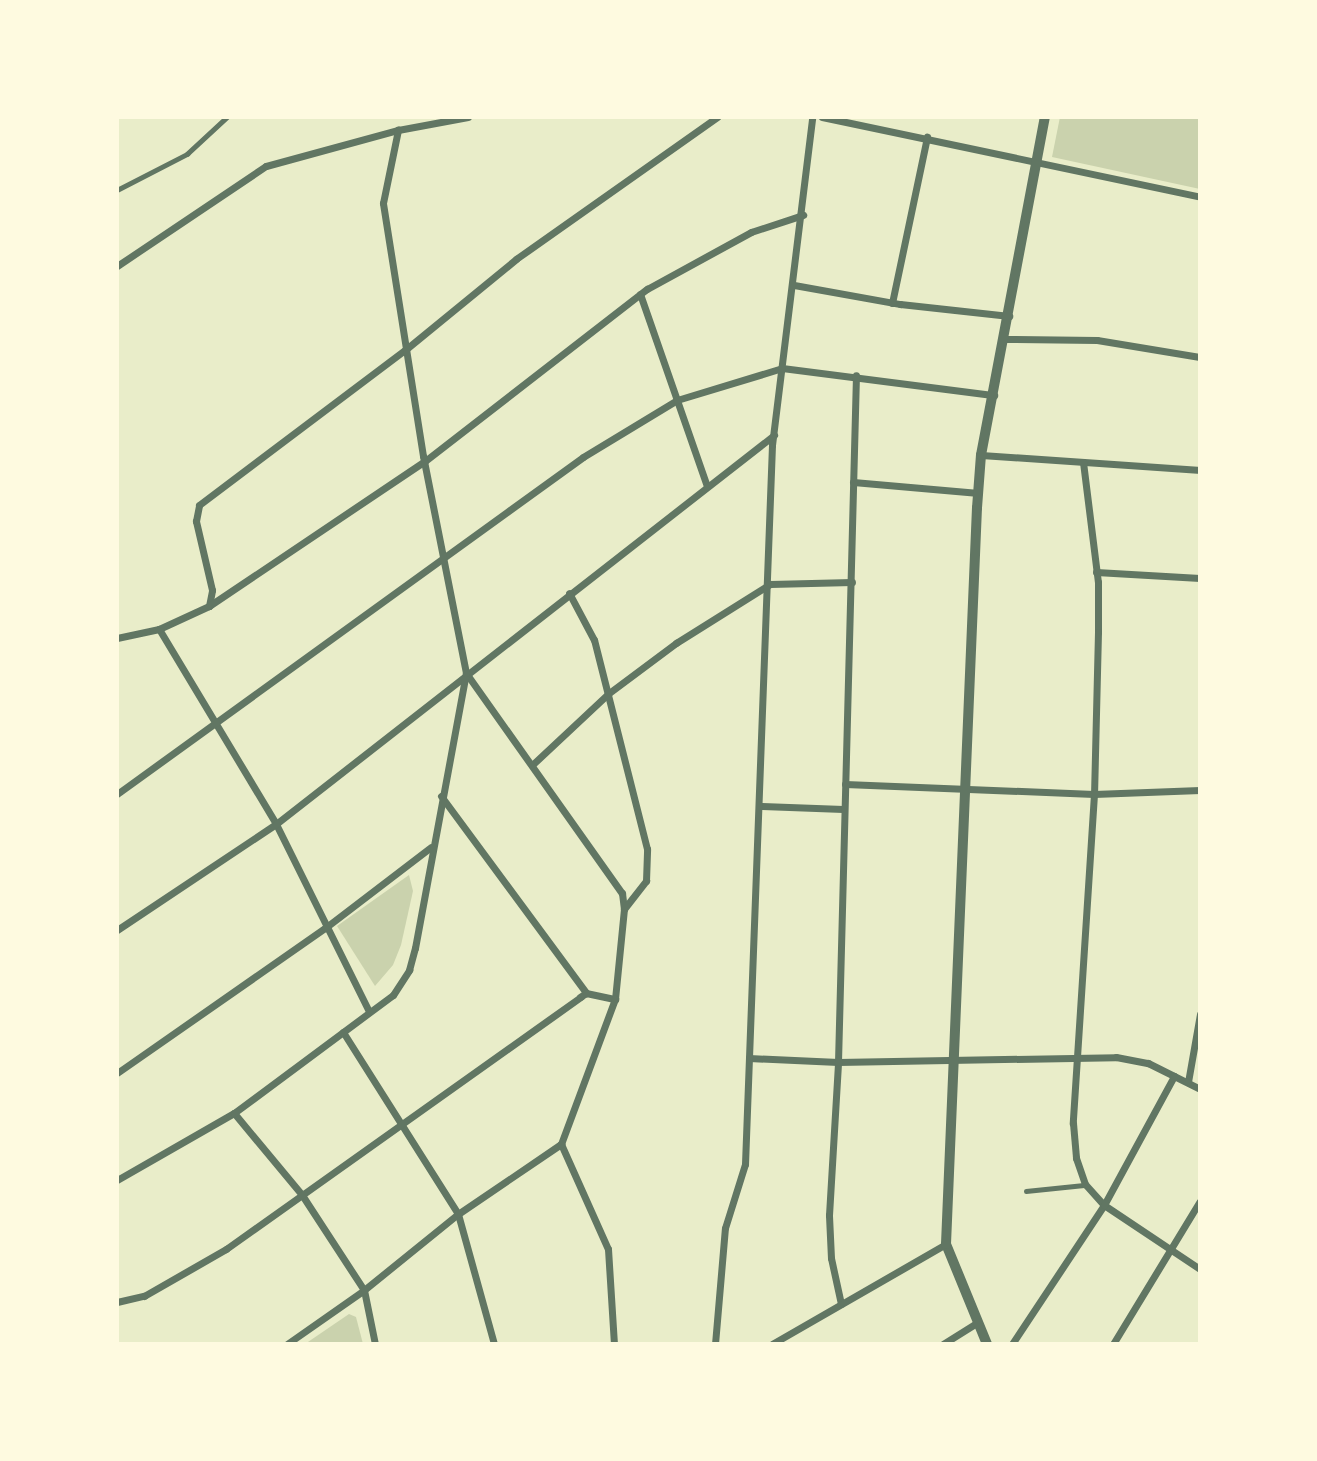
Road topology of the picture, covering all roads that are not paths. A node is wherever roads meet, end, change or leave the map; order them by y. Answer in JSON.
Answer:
{"nodes":[{"id":1,"x":227,"y":117,"type":"edge"},
{"id":2,"x":468,"y":117,"type":"edge"},
{"id":3,"x":716,"y":117,"type":"edge"},
{"id":4,"x":812,"y":117,"type":"edge"},
{"id":5,"x":822,"y":117,"type":"edge"},
{"id":6,"x":1045,"y":117,"type":"edge"},
{"id":7,"x":398,"y":130,"type":"junction"},
{"id":8,"x":927,"y":137,"type":"junction"},
{"id":9,"x":1037,"y":160,"type":"junction"},
{"id":10,"x":117,"y":190,"type":"edge"},
{"id":11,"x":1200,"y":197,"type":"edge"},
{"id":12,"x":803,"y":215,"type":"junction"},
{"id":13,"x":117,"y":266,"type":"edge"},
{"id":14,"x":794,"y":285,"type":"junction"},
{"id":15,"x":640,"y":294,"type":"junction"},
{"id":16,"x":892,"y":303,"type":"junction"},
{"id":17,"x":1010,"y":316,"type":"junction"},
{"id":18,"x":1006,"y":339,"type":"junction"},
{"id":19,"x":405,"y":350,"type":"junction"},
{"id":20,"x":1200,"y":357,"type":"edge"},
{"id":21,"x":782,"y":369,"type":"junction"},
{"id":22,"x":856,"y":375,"type":"junction"},
{"id":23,"x":994,"y":396,"type":"junction"},
{"id":24,"x":677,"y":400,"type":"junction"},
{"id":25,"x":774,"y":435,"type":"junction"},
{"id":26,"x":981,"y":455,"type":"junction"},
{"id":27,"x":425,"y":461,"type":"junction"},
{"id":28,"x":1083,"y":462,"type":"junction"},
{"id":29,"x":1200,"y":470,"type":"edge"},
{"id":30,"x":853,"y":482,"type":"junction"},
{"id":31,"x":707,"y":486,"type":"junction"},
{"id":32,"x":979,"y":493,"type":"junction"},
{"id":33,"x":442,"y":558,"type":"junction"},
{"id":34,"x":1096,"y":572,"type":"junction"},
{"id":35,"x":1200,"y":578,"type":"edge"},
{"id":36,"x":852,"y":582,"type":"junction"},
{"id":37,"x":770,"y":584,"type":"junction"},
{"id":38,"x":569,"y":593,"type":"junction"},
{"id":39,"x":209,"y":606,"type":"junction"},
{"id":40,"x":159,"y":629,"type":"junction"},
{"id":41,"x":117,"y":638,"type":"edge"},
{"id":42,"x":466,"y":673,"type":"junction"},
{"id":43,"x":609,"y":693,"type":"junction"},
{"id":44,"x":214,"y":722,"type":"junction"},
{"id":45,"x":532,"y":765,"type":"junction"},
{"id":46,"x":845,"y":784,"type":"junction"},
{"id":47,"x":964,"y":788,"type":"junction"},
{"id":48,"x":1200,"y":790,"type":"edge"},
{"id":49,"x":117,"y":794,"type":"edge"},
{"id":50,"x":1094,"y":794,"type":"junction"},
{"id":51,"x":441,"y":796,"type":"junction"},
{"id":52,"x":762,"y":807,"type":"junction"},
{"id":53,"x":843,"y":810,"type":"junction"},
{"id":54,"x":276,"y":824,"type":"junction"},
{"id":55,"x":432,"y":847,"type":"junction"},
{"id":56,"x":624,"y":909,"type":"junction"},
{"id":57,"x":326,"y":928,"type":"junction"},
{"id":58,"x":117,"y":930,"type":"edge"},
{"id":59,"x":586,"y":993,"type":"junction"},
{"id":60,"x":615,"y":999,"type":"junction"},
{"id":61,"x":369,"y":1011,"type":"junction"},
{"id":62,"x":1200,"y":1014,"type":"edge"},
{"id":63,"x":343,"y":1032,"type":"junction"},
{"id":64,"x":1079,"y":1057,"type":"junction"},
{"id":65,"x":749,"y":1058,"type":"junction"},
{"id":66,"x":954,"y":1060,"type":"junction"},
{"id":67,"x":838,"y":1062,"type":"junction"},
{"id":68,"x":117,"y":1073,"type":"edge"},
{"id":69,"x":1174,"y":1076,"type":"junction"},
{"id":70,"x":1188,"y":1082,"type":"junction"},
{"id":71,"x":1200,"y":1089,"type":"edge"},
{"id":72,"x":233,"y":1113,"type":"junction"},
{"id":73,"x":402,"y":1127,"type":"junction"},
{"id":74,"x":561,"y":1144,"type":"junction"},
{"id":75,"x":117,"y":1180,"type":"edge"},
{"id":76,"x":1085,"y":1184,"type":"junction"},
{"id":77,"x":1026,"y":1191,"type":"dead end"},
{"id":78,"x":302,"y":1195,"type":"junction"},
{"id":79,"x":1200,"y":1201,"type":"edge"},
{"id":80,"x":1104,"y":1205,"type":"junction"},
{"id":81,"x":458,"y":1214,"type":"junction"},
{"id":82,"x":946,"y":1244,"type":"junction"},
{"id":83,"x":1170,"y":1251,"type":"junction"},
{"id":84,"x":1200,"y":1269,"type":"edge"},
{"id":85,"x":364,"y":1290,"type":"junction"},
{"id":86,"x":117,"y":1302,"type":"edge"},
{"id":87,"x":841,"y":1304,"type":"junction"},
{"id":88,"x":977,"y":1323,"type":"junction"},
{"id":89,"x":289,"y":1343,"type":"edge"},
{"id":90,"x":375,"y":1344,"type":"edge"},
{"id":91,"x":494,"y":1344,"type":"edge"},
{"id":92,"x":614,"y":1344,"type":"edge"},
{"id":93,"x":715,"y":1344,"type":"edge"},
{"id":94,"x":772,"y":1344,"type":"edge"},
{"id":95,"x":943,"y":1344,"type":"edge"},
{"id":96,"x":987,"y":1344,"type":"edge"},
{"id":97,"x":1012,"y":1344,"type":"edge"},
{"id":98,"x":1113,"y":1344,"type":"edge"}],
"edges":[{"from":1,"to":10,"type":"lane"},
{"from":2,"to":7,"type":"street"},
{"from":3,"to":19,"type":"street"},
{"from":4,"to":12,"type":"street"},
{"from":5,"to":8,"type":"street"},
{"from":6,"to":9,"type":"street"},
{"from":7,"to":13,"type":"street"},
{"from":7,"to":19,"type":"street"},
{"from":8,"to":9,"type":"street"},
{"from":8,"to":16,"type":"street"},
{"from":9,"to":11,"type":"street"},
{"from":9,"to":17,"type":"street"},
{"from":12,"to":14,"type":"street"},
{"from":12,"to":15,"type":"street"},
{"from":14,"to":16,"type":"street"},
{"from":14,"to":21,"type":"street"},
{"from":15,"to":24,"type":"street"},
{"from":15,"to":27,"type":"street"},
{"from":16,"to":17,"type":"street"},
{"from":17,"to":18,"type":"street"},
{"from":18,"to":20,"type":"street"},
{"from":18,"to":23,"type":"street"},
{"from":19,"to":27,"type":"street"},
{"from":19,"to":39,"type":"street"},
{"from":21,"to":22,"type":"street"},
{"from":21,"to":24,"type":"street"},
{"from":21,"to":25,"type":"street"},
{"from":22,"to":23,"type":"street"},
{"from":22,"to":30,"type":"street"},
{"from":23,"to":26,"type":"street"},
{"from":24,"to":31,"type":"street"},
{"from":24,"to":33,"type":"street"},
{"from":25,"to":31,"type":"street"},
{"from":25,"to":37,"type":"street"},
{"from":26,"to":28,"type":"street"},
{"from":26,"to":32,"type":"street"},
{"from":27,"to":33,"type":"street"},
{"from":27,"to":39,"type":"street"},
{"from":28,"to":29,"type":"street"},
{"from":28,"to":34,"type":"street"},
{"from":30,"to":32,"type":"street"},
{"from":30,"to":36,"type":"street"},
{"from":31,"to":38,"type":"street"},
{"from":32,"to":47,"type":"street"},
{"from":33,"to":42,"type":"street"},
{"from":33,"to":44,"type":"street"},
{"from":34,"to":35,"type":"street"},
{"from":34,"to":50,"type":"street"},
{"from":36,"to":37,"type":"street"},
{"from":36,"to":46,"type":"street"},
{"from":37,"to":43,"type":"street"},
{"from":37,"to":52,"type":"street"},
{"from":38,"to":42,"type":"street"},
{"from":38,"to":43,"type":"street"},
{"from":39,"to":40,"type":"street"},
{"from":40,"to":41,"type":"street"},
{"from":40,"to":44,"type":"street"},
{"from":42,"to":45,"type":"street"},
{"from":42,"to":51,"type":"street"},
{"from":42,"to":54,"type":"street"},
{"from":43,"to":45,"type":"street"},
{"from":43,"to":56,"type":"street"},
{"from":44,"to":49,"type":"street"},
{"from":44,"to":54,"type":"street"},
{"from":45,"to":56,"type":"street"},
{"from":46,"to":47,"type":"street"},
{"from":46,"to":53,"type":"street"},
{"from":47,"to":50,"type":"street"},
{"from":47,"to":66,"type":"street"},
{"from":48,"to":50,"type":"street"},
{"from":50,"to":64,"type":"street"},
{"from":51,"to":55,"type":"street"},
{"from":51,"to":59,"type":"street"},
{"from":52,"to":53,"type":"street"},
{"from":52,"to":65,"type":"street"},
{"from":53,"to":67,"type":"street"},
{"from":54,"to":57,"type":"street"},
{"from":54,"to":58,"type":"street"},
{"from":55,"to":57,"type":"street"},
{"from":55,"to":61,"type":"street"},
{"from":56,"to":60,"type":"street"},
{"from":57,"to":61,"type":"street"},
{"from":57,"to":68,"type":"street"},
{"from":59,"to":60,"type":"street"},
{"from":59,"to":73,"type":"street"},
{"from":60,"to":74,"type":"street"},
{"from":61,"to":63,"type":"street"},
{"from":62,"to":70,"type":"street"},
{"from":63,"to":72,"type":"street"},
{"from":63,"to":73,"type":"street"},
{"from":64,"to":66,"type":"street"},
{"from":64,"to":69,"type":"street"},
{"from":64,"to":76,"type":"street"},
{"from":65,"to":67,"type":"street"},
{"from":65,"to":93,"type":"street"},
{"from":66,"to":67,"type":"street"},
{"from":66,"to":82,"type":"street"},
{"from":67,"to":87,"type":"street"},
{"from":69,"to":70,"type":"street"},
{"from":69,"to":80,"type":"street"},
{"from":70,"to":71,"type":"street"},
{"from":72,"to":75,"type":"street"},
{"from":72,"to":78,"type":"street"},
{"from":73,"to":78,"type":"street"},
{"from":73,"to":81,"type":"street"},
{"from":74,"to":81,"type":"street"},
{"from":74,"to":92,"type":"street"},
{"from":76,"to":77,"type":"lane"},
{"from":76,"to":80,"type":"street"},
{"from":78,"to":85,"type":"street"},
{"from":78,"to":86,"type":"street"},
{"from":79,"to":83,"type":"street"},
{"from":80,"to":83,"type":"street"},
{"from":80,"to":97,"type":"street"},
{"from":81,"to":85,"type":"street"},
{"from":81,"to":91,"type":"street"},
{"from":82,"to":87,"type":"street"},
{"from":82,"to":88,"type":"street"},
{"from":83,"to":84,"type":"street"},
{"from":83,"to":98,"type":"street"},
{"from":85,"to":89,"type":"street"},
{"from":85,"to":90,"type":"street"},
{"from":87,"to":94,"type":"street"},
{"from":88,"to":95,"type":"street"},
{"from":88,"to":96,"type":"street"}]}
